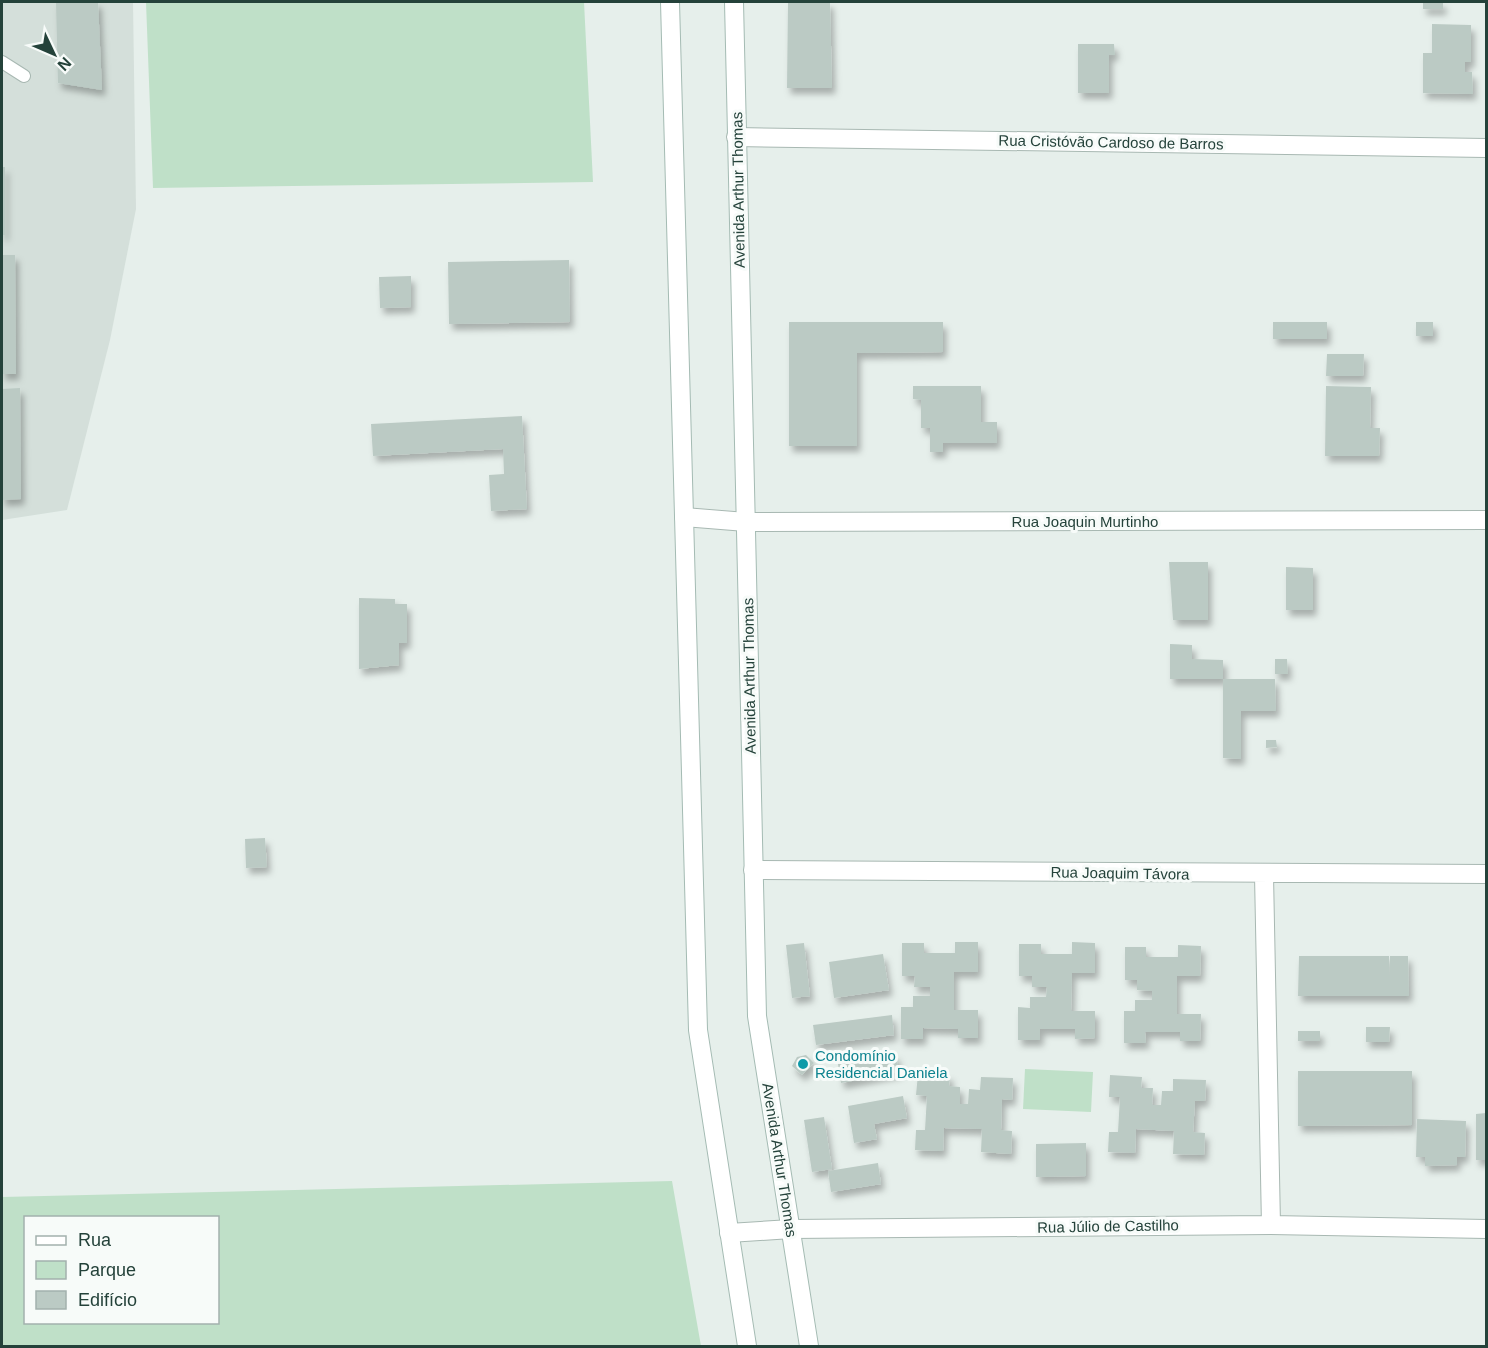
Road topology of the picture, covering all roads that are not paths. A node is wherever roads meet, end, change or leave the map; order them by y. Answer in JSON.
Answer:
{"nodes":[{"id":1,"x":670,"y":2,"type":"edge"},
{"id":2,"x":734,"y":2,"type":"edge"},
{"id":3,"x":2,"y":62,"type":"edge"},
{"id":4,"x":24,"y":76,"type":"dead end"},
{"id":5,"x":736,"y":137,"type":"junction"},
{"id":6,"x":1486,"y":148,"type":"edge"},
{"id":7,"x":684,"y":517,"type":"junction"},
{"id":8,"x":1486,"y":519,"type":"edge"},
{"id":9,"x":746,"y":522,"type":"junction"},
{"id":10,"x":753,"y":870,"type":"junction"},
{"id":11,"x":1486,"y":874,"type":"edge"},
{"id":12,"x":1264,"y":875,"type":"junction"},
{"id":13,"x":1271,"y":1225,"type":"junction"},
{"id":14,"x":791,"y":1229,"type":"junction"},
{"id":15,"x":1486,"y":1229,"type":"edge"},
{"id":16,"x":729,"y":1233,"type":"junction"},
{"id":17,"x":747,"y":1347,"type":"edge"},
{"id":18,"x":809,"y":1347,"type":"edge"}],
"edges":[{"from":1,"to":7,"type":"street"},
{"from":2,"to":5,"type":"street","name":"Avenida Arthur Thomas"},
{"from":3,"to":4,"type":"lane"},
{"from":5,"to":6,"type":"street","name":"Rua Cristóvão Cardoso de Barros"},
{"from":5,"to":9,"type":"street","name":"Avenida Arthur Thomas"},
{"from":7,"to":9,"type":"street","name":"Rua Joaquin Murtinho"},
{"from":7,"to":16,"type":"street"},
{"from":8,"to":9,"type":"street","name":"Rua Joaquin Murtinho"},
{"from":9,"to":10,"type":"street","name":"Avenida Arthur Thomas"},
{"from":10,"to":12,"type":"street","name":"Rua Joaquim Távora"},
{"from":10,"to":14,"type":"street","name":"Avenida Arthur Thomas"},
{"from":11,"to":12,"type":"street","name":"Rua Joaquim Távora"},
{"from":12,"to":13,"type":"street"},
{"from":13,"to":14,"type":"street","name":"Rua Júlio de Castilho"},
{"from":13,"to":15,"type":"street","name":"Rua Júlio de Castilho"},
{"from":14,"to":16,"type":"street","name":"Rua Júlio de Castilho"},
{"from":14,"to":18,"type":"street","name":"Avenida Arthur Thomas"},
{"from":16,"to":17,"type":"street"}]}
